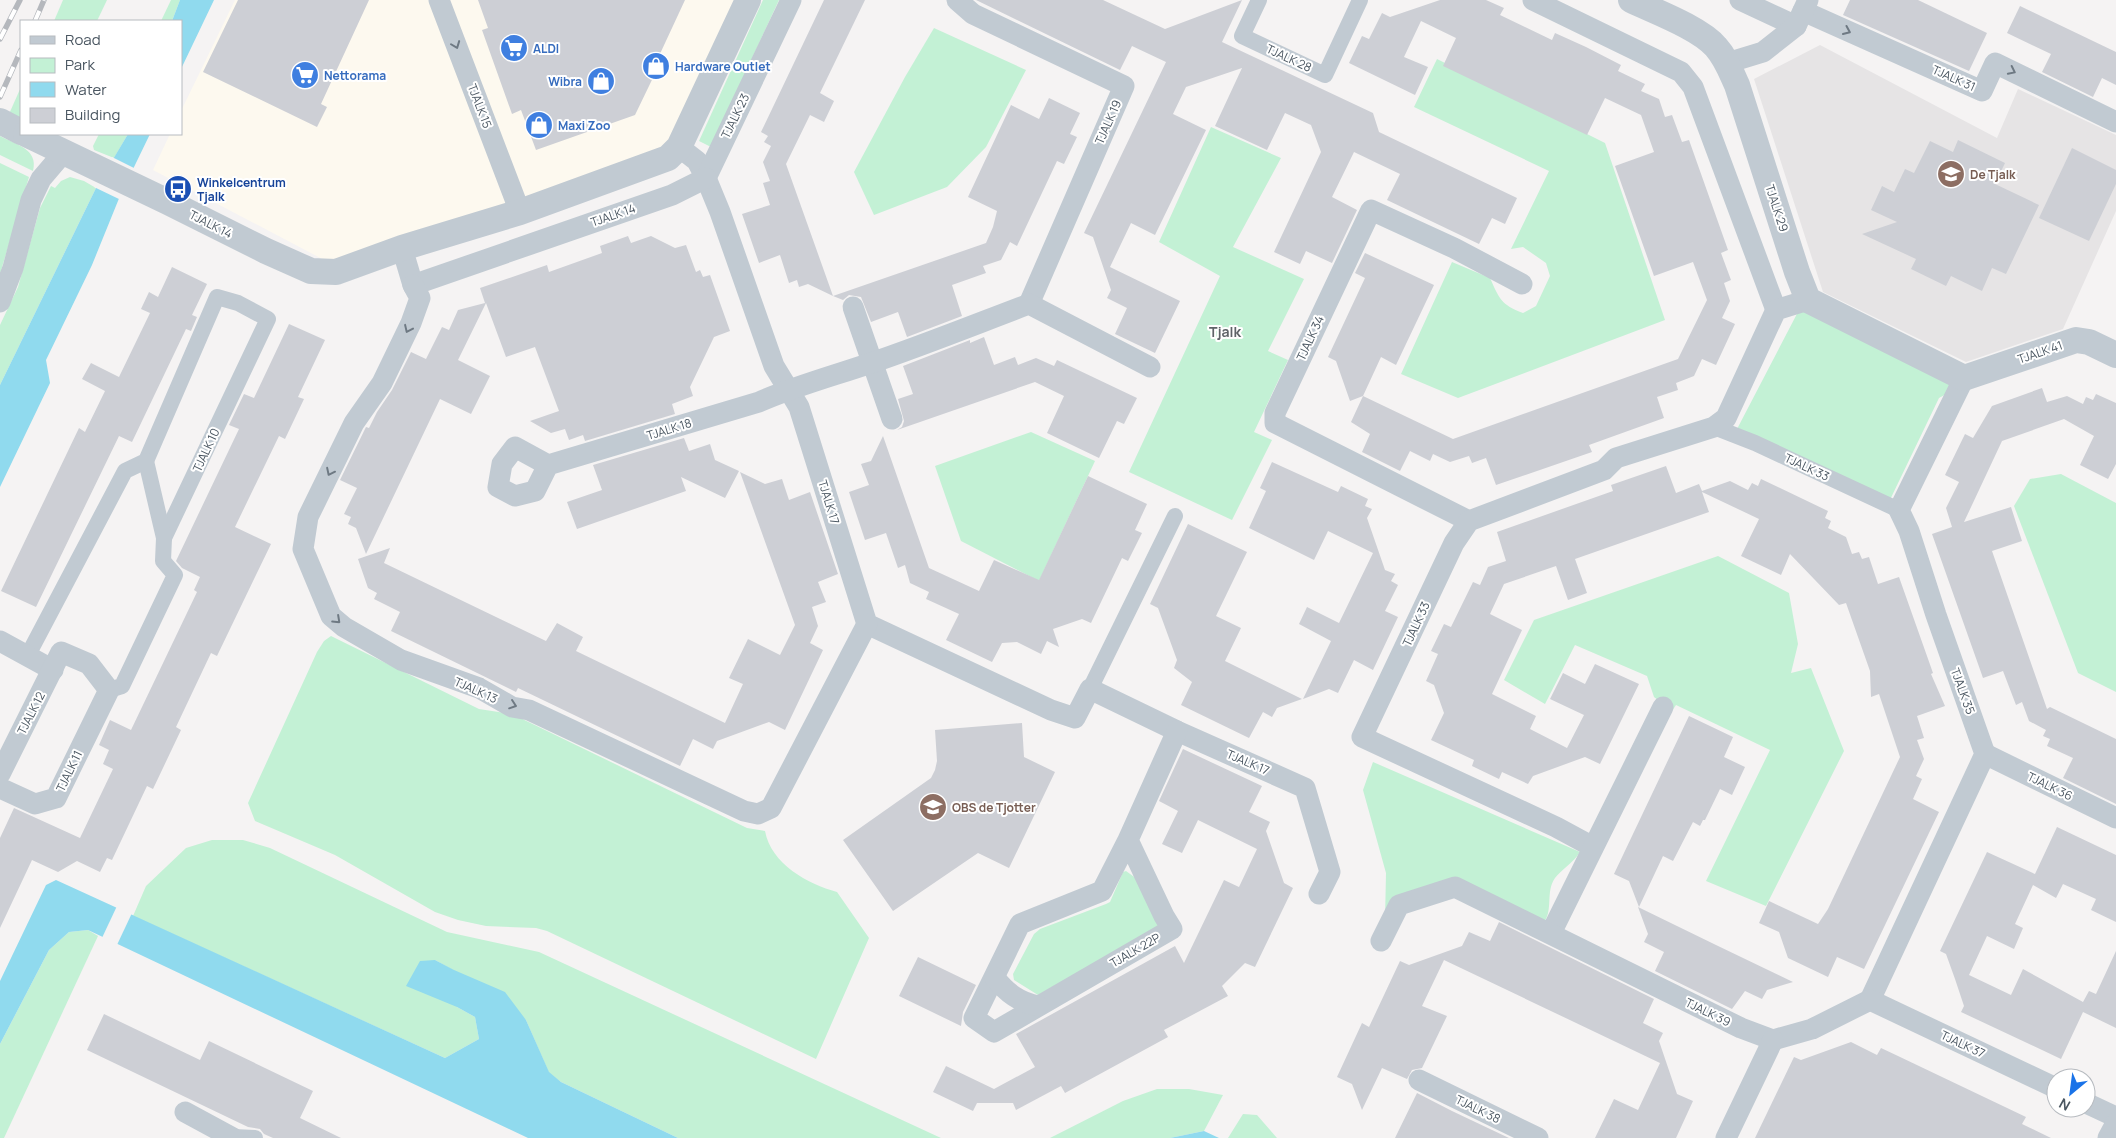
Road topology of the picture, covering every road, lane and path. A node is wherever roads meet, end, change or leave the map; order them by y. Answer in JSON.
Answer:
{"nodes":[{"id":1,"x":439,"y":0,"type":"edge"},
{"id":2,"x":748,"y":0,"type":"edge"},
{"id":3,"x":791,"y":0,"type":"edge"},
{"id":4,"x":957,"y":0,"type":"edge"},
{"id":5,"x":1259,"y":0,"type":"edge"},
{"id":6,"x":1360,"y":0,"type":"edge"},
{"id":7,"x":1534,"y":0,"type":"edge"},
{"id":8,"x":1631,"y":0,"type":"edge"},
{"id":9,"x":1740,"y":0,"type":"edge"},
{"id":10,"x":1802,"y":12,"type":"edge"},
{"id":11,"x":1727,"y":63,"type":"junction"},
{"id":12,"x":0,"y":122,"type":"edge"},
{"id":13,"x":2116,"y":122,"type":"edge"},
{"id":14,"x":20,"y":132,"type":"edge"},
{"id":15,"x":28,"y":135,"type":"edge"},
{"id":16,"x":679,"y":148,"type":"junction"},
{"id":17,"x":64,"y":152,"type":"junction"},
{"id":18,"x":706,"y":178,"type":"junction"},
{"id":19,"x":520,"y":212,"type":"junction"},
{"id":20,"x":402,"y":248,"type":"junction"},
{"id":21,"x":1522,"y":284,"type":"dead end"},
{"id":22,"x":413,"y":285,"type":"junction"},
{"id":23,"x":1808,"y":300,"type":"junction"},
{"id":24,"x":0,"y":302,"type":"edge"},
{"id":25,"x":1029,"y":304,"type":"junction"},
{"id":26,"x":853,"y":307,"type":"dead end"},
{"id":27,"x":1776,"y":310,"type":"junction"},
{"id":28,"x":2116,"y":355,"type":"edge"},
{"id":29,"x":873,"y":362,"type":"junction"},
{"id":30,"x":1150,"y":368,"type":"dead end"},
{"id":31,"x":1964,"y":378,"type":"junction"},
{"id":32,"x":789,"y":388,"type":"junction"},
{"id":33,"x":892,"y":419,"type":"dead end"},
{"id":34,"x":1714,"y":427,"type":"junction"},
{"id":35,"x":146,"y":460,"type":"junction"},
{"id":36,"x":548,"y":465,"type":"dead end"},
{"id":37,"x":1899,"y":510,"type":"junction"},
{"id":38,"x":1175,"y":516,"type":"dead end"},
{"id":39,"x":1469,"y":520,"type":"junction"},
{"id":40,"x":164,"y":538,"type":"junction"},
{"id":41,"x":867,"y":624,"type":"junction"},
{"id":42,"x":0,"y":641,"type":"edge"},
{"id":43,"x":28,"y":654,"type":"junction"},
{"id":44,"x":57,"y":661,"type":"junction"},
{"id":45,"x":1090,"y":689,"type":"junction"},
{"id":46,"x":109,"y":690,"type":"junction"},
{"id":47,"x":1663,"y":707,"type":"dead end"},
{"id":48,"x":1177,"y":731,"type":"junction"},
{"id":49,"x":1984,"y":754,"type":"junction"},
{"id":50,"x":0,"y":774,"type":"edge"},
{"id":51,"x":0,"y":788,"type":"edge"},
{"id":52,"x":2116,"y":818,"type":"edge"},
{"id":53,"x":1128,"y":840,"type":"junction"},
{"id":54,"x":1593,"y":847,"type":"junction"},
{"id":55,"x":1319,"y":894,"type":"dead end"},
{"id":56,"x":1551,"y":933,"type":"junction"},
{"id":57,"x":1381,"y":941,"type":"dead end"},
{"id":58,"x":995,"y":978,"type":"junction"},
{"id":59,"x":1870,"y":1000,"type":"junction"},
{"id":60,"x":1038,"y":1006,"type":"junction"},
{"id":61,"x":1773,"y":1040,"type":"junction"},
{"id":62,"x":1418,"y":1080,"type":"dead end"},
{"id":63,"x":2046,"y":1083,"type":"edge"},
{"id":64,"x":2096,"y":1108,"type":"edge"},
{"id":65,"x":184,"y":1112,"type":"dead end"},
{"id":66,"x":2116,"y":1117,"type":"edge"},
{"id":67,"x":2116,"y":1123,"type":"edge"},
{"id":68,"x":233,"y":1137,"type":"edge"},
{"id":69,"x":255,"y":1138,"type":"edge"},
{"id":70,"x":1538,"y":1138,"type":"edge"},
{"id":71,"x":1726,"y":1138,"type":"edge"},
{"id":72,"x":2108,"y":1138,"type":"edge"}],
"edges":[{"from":1,"to":19,"type":"street","name":"TJALK 15","one_way":true},
{"from":2,"to":16,"type":"street"},
{"from":3,"to":18,"type":"street","name":"TJALK 23"},
{"from":4,"to":25,"type":"street","name":"TJALK 19"},
{"from":5,"to":6,"type":"street","name":"TJALK 28"},
{"from":7,"to":27,"type":"street"},
{"from":8,"to":11,"type":"street","name":"TJALK 29"},
{"from":9,"to":10,"type":"street"},
{"from":10,"to":11,"type":"street"},
{"from":10,"to":13,"type":"street","name":"TJALK 31","one_way":true},
{"from":11,"to":23,"type":"street","name":"TJALK 29"},
{"from":12,"to":14,"type":"street"},
{"from":15,"to":17,"type":"street","name":"TJALK 14"},
{"from":16,"to":18,"type":"street","name":"TJALK 17"},
{"from":16,"to":19,"type":"street","name":"TJALK 14"},
{"from":17,"to":20,"type":"street","name":"TJALK 14"},
{"from":17,"to":24,"type":"street"},
{"from":18,"to":22,"type":"street","name":"TJALK 14"},
{"from":18,"to":32,"type":"street","name":"TJALK 17"},
{"from":19,"to":20,"type":"street","name":"TJALK 14"},
{"from":20,"to":22,"type":"street"},
{"from":21,"to":39,"type":"street","name":"TJALK 34"},
{"from":22,"to":41,"type":"street","name":"TJALK 13","one_way":true},
{"from":23,"to":27,"type":"street"},
{"from":23,"to":31,"type":"street"},
{"from":25,"to":29,"type":"street"},
{"from":25,"to":30,"type":"street"},
{"from":26,"to":29,"type":"street"},
{"from":27,"to":34,"type":"street"},
{"from":28,"to":31,"type":"street","name":"TJALK 41"},
{"from":29,"to":32,"type":"street"},
{"from":29,"to":33,"type":"street"},
{"from":31,"to":37,"type":"street"},
{"from":32,"to":36,"type":"street","name":"TJALK 18"},
{"from":32,"to":41,"type":"street","name":"TJALK 17"},
{"from":34,"to":37,"type":"street","name":"TJALK 33"},
{"from":34,"to":39,"type":"street"},
{"from":35,"to":40,"type":"street"},
{"from":35,"to":40,"type":"street","name":"TJALK 10"},
{"from":35,"to":43,"type":"street"},
{"from":37,"to":49,"type":"street","name":"TJALK 35"},
{"from":38,"to":45,"type":"street"},
{"from":39,"to":54,"type":"street","name":"TJALK 33"},
{"from":40,"to":46,"type":"street","name":"TJALK 11"},
{"from":41,"to":45,"type":"street"},
{"from":42,"to":43,"type":"street"},
{"from":43,"to":44,"type":"street"},
{"from":44,"to":46,"type":"street"},
{"from":44,"to":50,"type":"street","name":"TJALK 12"},
{"from":45,"to":48,"type":"street","name":"TJALK 17"},
{"from":46,"to":51,"type":"street","name":"TJALK 11"},
{"from":47,"to":54,"type":"street"},
{"from":48,"to":53,"type":"street","name":"TJALK 22P"},
{"from":48,"to":55,"type":"street","name":"TJALK 17"},
{"from":49,"to":52,"type":"street","name":"TJALK 36"},
{"from":49,"to":59,"type":"street"},
{"from":53,"to":58,"type":"street","name":"TJALK 22P"},
{"from":53,"to":60,"type":"street","name":"TJALK 22P"},
{"from":54,"to":56,"type":"street"},
{"from":56,"to":57,"type":"street","name":"TJALK 39"},
{"from":56,"to":61,"type":"street","name":"TJALK 39"},
{"from":58,"to":60,"type":"street"},
{"from":58,"to":60,"type":"street","name":"TJALK 22P"},
{"from":59,"to":61,"type":"street"},
{"from":59,"to":63,"type":"street","name":"TJALK 37"},
{"from":61,"to":71,"type":"street"},
{"from":62,"to":70,"type":"street","name":"TJALK 38"},
{"from":64,"to":66,"type":"street"},
{"from":65,"to":68,"type":"street"},
{"from":67,"to":72,"type":"street"},
{"from":68,"to":69,"type":"street"}]}
